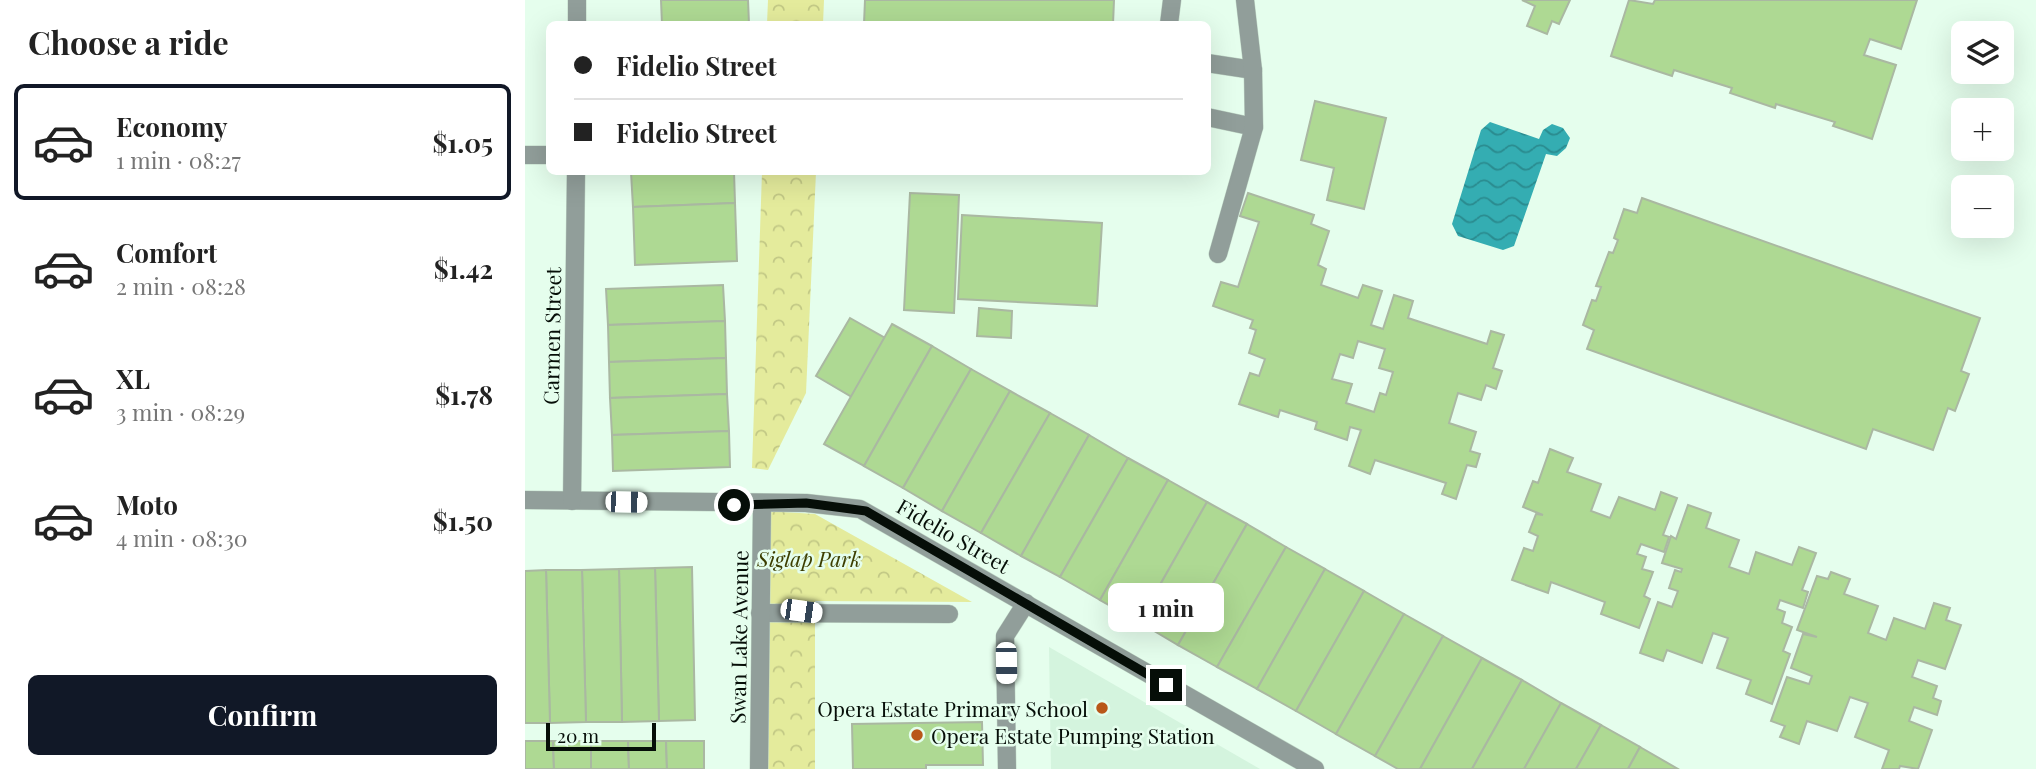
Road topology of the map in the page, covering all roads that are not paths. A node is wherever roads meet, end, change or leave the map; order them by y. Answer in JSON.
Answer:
{"nodes":[{"id":1,"x":577,"y":0,"type":"edge"},
{"id":2,"x":1171,"y":0,"type":"edge"},
{"id":3,"x":1245,"y":0,"type":"edge"},
{"id":4,"x":577,"y":21,"type":"edge"},
{"id":5,"x":1169,"y":21,"type":"edge"},
{"id":6,"x":1211,"y":64,"type":"edge"},
{"id":7,"x":1253,"y":70,"type":"junction"},
{"id":8,"x":1211,"y":118,"type":"edge"},
{"id":9,"x":1254,"y":127,"type":"junction"},
{"id":10,"x":525,"y":155,"type":"edge"},
{"id":11,"x":546,"y":155,"type":"edge"},
{"id":12,"x":576,"y":175,"type":"edge"},
{"id":13,"x":1218,"y":254,"type":"dead end"},
{"id":14,"x":525,"y":500,"type":"edge"},
{"id":15,"x":572,"y":501,"type":"junction"},
{"id":16,"x":762,"y":505,"type":"junction"},
{"id":17,"x":1026,"y":603,"type":"junction"},
{"id":18,"x":760,"y":613,"type":"junction"},
{"id":19,"x":949,"y":614,"type":"dead end"},
{"id":20,"x":759,"y":769,"type":"edge"},
{"id":21,"x":1007,"y":769,"type":"edge"},
{"id":22,"x":1315,"y":769,"type":"edge"}],
"edges":[{"from":1,"to":4,"type":"street"},
{"from":2,"to":5,"type":"street"},
{"from":3,"to":7,"type":"street"},
{"from":6,"to":7,"type":"street"},
{"from":7,"to":9,"type":"street"},
{"from":8,"to":9,"type":"street"},
{"from":9,"to":13,"type":"street"},
{"from":10,"to":11,"type":"street"},
{"from":12,"to":15,"type":"street","name":"Carmen Street"},
{"from":14,"to":15,"type":"street","name":"Fidelio Street"},
{"from":15,"to":16,"type":"street","name":"Fidelio Street"},
{"from":16,"to":17,"type":"street","name":"Fidelio Street"},
{"from":16,"to":18,"type":"street","name":"Swan Lake Avenue"},
{"from":17,"to":21,"type":"street"},
{"from":17,"to":22,"type":"street","name":"Fidelio Street"},
{"from":18,"to":19,"type":"street"},
{"from":18,"to":20,"type":"street","name":"Swan Lake Avenue"}]}
